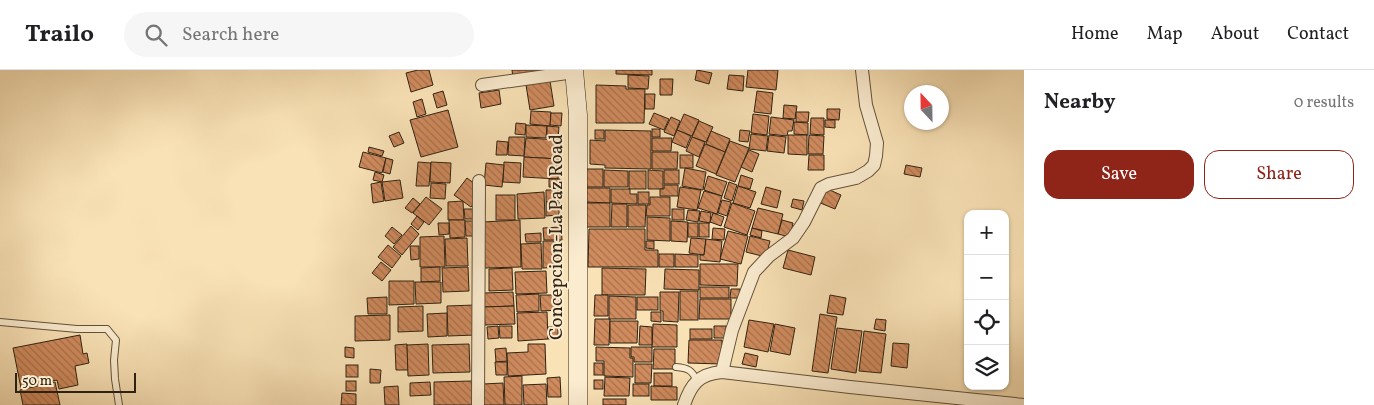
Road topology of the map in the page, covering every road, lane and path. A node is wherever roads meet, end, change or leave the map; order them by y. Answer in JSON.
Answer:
{"nodes":[{"id":1,"x":862,"y":70,"type":"edge"},
{"id":2,"x":574,"y":71,"type":"edge"},
{"id":3,"x":482,"y":85,"type":"dead end"},
{"id":4,"x":479,"y":181,"type":"dead end"},
{"id":5,"x":0,"y":322,"type":"edge"},
{"id":6,"x":676,"y":367,"type":"dead end"},
{"id":7,"x":722,"y":372,"type":"junction"},
{"id":8,"x":697,"y":381,"type":"junction"},
{"id":9,"x":978,"y":403,"type":"edge"},
{"id":10,"x":119,"y":405,"type":"edge"},
{"id":11,"x":478,"y":405,"type":"edge"},
{"id":12,"x":578,"y":405,"type":"edge"},
{"id":13,"x":684,"y":405,"type":"edge"},
{"id":14,"x":1024,"y":405,"type":"edge"}],
"edges":[{"from":1,"to":7,"type":"street"},
{"from":2,"to":3,"type":"street"},
{"from":2,"to":12,"type":"main road","name":"Concepcion-La Paz Road"},
{"from":4,"to":11,"type":"street"},
{"from":5,"to":10,"type":"lane"},
{"from":6,"to":8,"type":"lane"},
{"from":7,"to":8,"type":"street"},
{"from":7,"to":9,"type":"street"},
{"from":8,"to":13,"type":"street"},
{"from":9,"to":14,"type":"street"}]}
